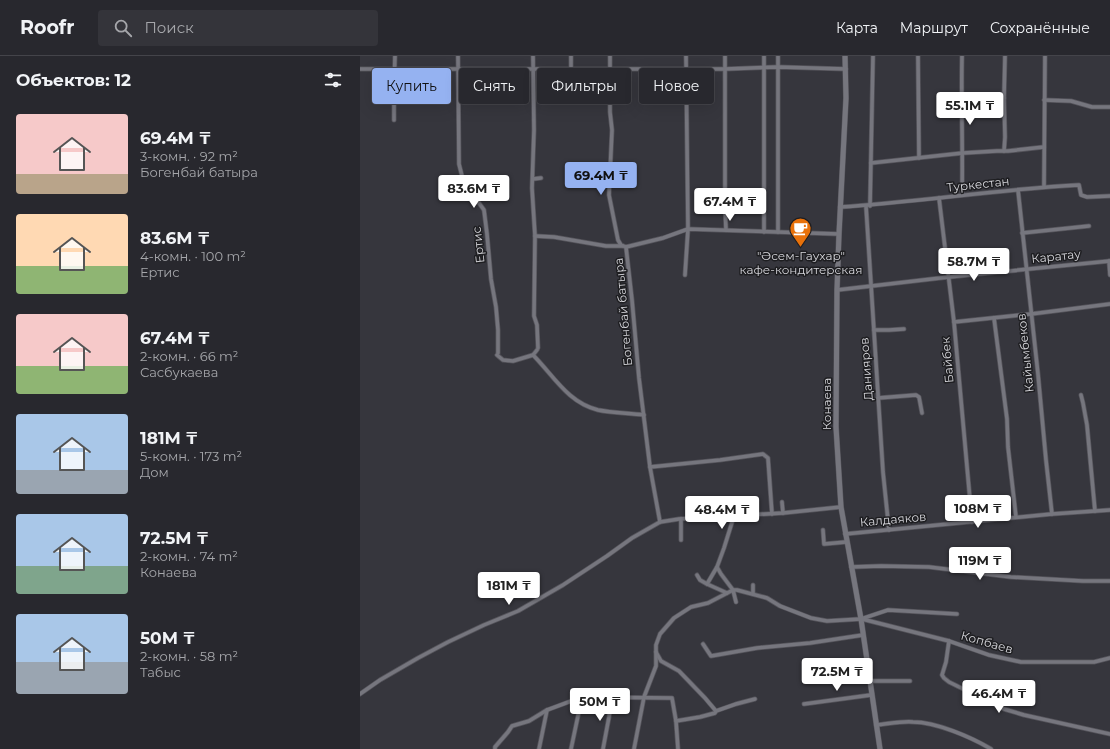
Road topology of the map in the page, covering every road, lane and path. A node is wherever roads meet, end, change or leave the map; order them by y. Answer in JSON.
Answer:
{"nodes":[{"id":1,"x":395,"y":56,"type":"edge"},
{"id":2,"x":458,"y":56,"type":"edge"},
{"id":3,"x":532,"y":56,"type":"edge"},
{"id":4,"x":571,"y":56,"type":"edge"},
{"id":5,"x":610,"y":56,"type":"edge"},
{"id":6,"x":686,"y":56,"type":"edge"},
{"id":7,"x":725,"y":56,"type":"edge"},
{"id":8,"x":764,"y":56,"type":"edge"},
{"id":9,"x":778,"y":56,"type":"edge"},
{"id":10,"x":846,"y":56,"type":"edge"},
{"id":11,"x":873,"y":56,"type":"edge"},
{"id":12,"x":918,"y":56,"type":"edge"},
{"id":13,"x":962,"y":56,"type":"edge"},
{"id":14,"x":1005,"y":56,"type":"edge"},
{"id":15,"x":1044,"y":56,"type":"edge"},
{"id":16,"x":778,"y":67,"type":"junction"},
{"id":17,"x":394,"y":68,"type":"edge"},
{"id":18,"x":571,"y":68,"type":"edge"},
{"id":19,"x":610,"y":68,"type":"edge"},
{"id":20,"x":686,"y":68,"type":"edge"},
{"id":21,"x":764,"y":68,"type":"junction"},
{"id":22,"x":360,"y":69,"type":"edge"},
{"id":23,"x":372,"y":69,"type":"edge"},
{"id":24,"x":451,"y":69,"type":"edge"},
{"id":25,"x":459,"y":69,"type":"joint"},
{"id":26,"x":529,"y":69,"type":"edge"},
{"id":27,"x":533,"y":69,"type":"junction"},
{"id":28,"x":537,"y":69,"type":"edge"},
{"id":29,"x":714,"y":69,"type":"edge"},
{"id":30,"x":725,"y":69,"type":"junction"},
{"id":31,"x":846,"y":69,"type":"junction"},
{"id":32,"x":1004,"y":98,"type":"junction"},
{"id":33,"x":1044,"y":100,"type":"junction"},
{"id":34,"x":961,"y":102,"type":"junction"},
{"id":35,"x":394,"y":104,"type":"edge"},
{"id":36,"x":459,"y":104,"type":"edge"},
{"id":37,"x":610,"y":104,"type":"edge"},
{"id":38,"x":686,"y":104,"type":"edge"},
{"id":39,"x":1110,"y":108,"type":"edge"},
{"id":40,"x":394,"y":120,"type":"dead end"},
{"id":41,"x":1044,"y":147,"type":"junction"},
{"id":42,"x":1004,"y":151,"type":"junction"},
{"id":43,"x":963,"y":153,"type":"junction"},
{"id":44,"x":919,"y":158,"type":"junction"},
{"id":45,"x":871,"y":163,"type":"junction"},
{"id":46,"x":533,"y":178,"type":"junction"},
{"id":47,"x":541,"y":178,"type":"dead end"},
{"id":48,"x":1044,"y":187,"type":"junction"},
{"id":49,"x":1018,"y":190,"type":"junction"},
{"id":50,"x":962,"y":195,"type":"junction"},
{"id":51,"x":1110,"y":196,"type":"edge"},
{"id":52,"x":939,"y":198,"type":"junction"},
{"id":53,"x":868,"y":206,"type":"junction"},
{"id":54,"x":840,"y":208,"type":"junction"},
{"id":55,"x":1088,"y":226,"type":"dead end"},
{"id":56,"x":688,"y":229,"type":"junction"},
{"id":57,"x":726,"y":230,"type":"junction"},
{"id":58,"x":764,"y":232,"type":"junction"},
{"id":59,"x":778,"y":232,"type":"junction"},
{"id":60,"x":1022,"y":233,"type":"junction"},
{"id":61,"x":839,"y":234,"type":"junction"},
{"id":62,"x":535,"y":236,"type":"junction"},
{"id":63,"x":625,"y":247,"type":"junction"},
{"id":64,"x":1109,"y":261,"type":"edge"},
{"id":65,"x":1026,"y":269,"type":"junction"},
{"id":66,"x":685,"y":275,"type":"dead end"},
{"id":67,"x":1110,"y":275,"type":"edge"},
{"id":68,"x":949,"y":277,"type":"junction"},
{"id":69,"x":871,"y":286,"type":"junction"},
{"id":70,"x":837,"y":290,"type":"junction"},
{"id":71,"x":1110,"y":304,"type":"edge"},
{"id":72,"x":1031,"y":314,"type":"junction"},
{"id":73,"x":994,"y":318,"type":"junction"},
{"id":74,"x":954,"y":322,"type":"junction"},
{"id":75,"x":904,"y":329,"type":"dead end"},
{"id":76,"x":874,"y":330,"type":"junction"},
{"id":77,"x":533,"y":355,"type":"junction"},
{"id":78,"x":1081,"y":395,"type":"dead end"},
{"id":79,"x":878,"y":398,"type":"junction"},
{"id":80,"x":922,"y":412,"type":"dead end"},
{"id":81,"x":644,"y":415,"type":"junction"},
{"id":82,"x":650,"y":467,"type":"junction"},
{"id":83,"x":782,"y":502,"type":"dead end"},
{"id":84,"x":841,"y":507,"type":"junction"},
{"id":85,"x":1110,"y":510,"type":"edge"},
{"id":86,"x":1095,"y":511,"type":"junction"},
{"id":87,"x":783,"y":513,"type":"junction"},
{"id":88,"x":772,"y":514,"type":"junction"},
{"id":89,"x":1052,"y":514,"type":"junction"},
{"id":90,"x":734,"y":516,"type":"junction"},
{"id":91,"x":1016,"y":517,"type":"junction"},
{"id":92,"x":681,"y":519,"type":"junction"},
{"id":93,"x":660,"y":522,"type":"junction"},
{"id":94,"x":972,"y":522,"type":"junction"},
{"id":95,"x":822,"y":530,"type":"dead end"},
{"id":96,"x":889,"y":530,"type":"junction"},
{"id":97,"x":845,"y":534,"type":"junction"},
{"id":98,"x":682,"y":540,"type":"dead end"},
{"id":99,"x":846,"y":542,"type":"junction"},
{"id":100,"x":717,"y":566,"type":"junction"},
{"id":101,"x":851,"y":567,"type":"junction"},
{"id":102,"x":697,"y":575,"type":"dead end"},
{"id":103,"x":1110,"y":581,"type":"edge"},
{"id":104,"x":707,"y":584,"type":"junction"},
{"id":105,"x":752,"y":586,"type":"dead end"},
{"id":106,"x":733,"y":590,"type":"junction"},
{"id":107,"x":727,"y":593,"type":"junction"},
{"id":108,"x":753,"y":594,"type":"junction"},
{"id":109,"x":736,"y":602,"type":"dead end"},
{"id":110,"x":956,"y":614,"type":"dead end"},
{"id":111,"x":861,"y":619,"type":"junction"},
{"id":112,"x":863,"y":635,"type":"junction"},
{"id":113,"x":950,"y":641,"type":"junction"},
{"id":114,"x":703,"y":644,"type":"dead end"},
{"id":115,"x":655,"y":651,"type":"junction"},
{"id":116,"x":1110,"y":658,"type":"edge"},
{"id":117,"x":869,"y":681,"type":"junction"},
{"id":118,"x":910,"y":681,"type":"dead end"},
{"id":119,"x":360,"y":694,"type":"edge"},
{"id":120,"x":871,"y":695,"type":"junction"},
{"id":121,"x":582,"y":697,"type":"junction"},
{"id":122,"x":644,"y":697,"type":"junction"},
{"id":123,"x":612,"y":698,"type":"junction"},
{"id":124,"x":755,"y":699,"type":"dead end"},
{"id":125,"x":804,"y":704,"type":"dead end"},
{"id":126,"x":547,"y":710,"type":"junction"},
{"id":127,"x":716,"y":710,"type":"junction"},
{"id":128,"x":676,"y":721,"type":"junction"},
{"id":129,"x":876,"y":725,"type":"junction"},
{"id":130,"x":1110,"y":734,"type":"edge"},
{"id":131,"x":495,"y":749,"type":"edge"},
{"id":132,"x":539,"y":749,"type":"edge"},
{"id":133,"x":571,"y":749,"type":"edge"},
{"id":134,"x":602,"y":749,"type":"edge"},
{"id":135,"x":634,"y":749,"type":"edge"},
{"id":136,"x":678,"y":749,"type":"edge"},
{"id":137,"x":880,"y":749,"type":"edge"},
{"id":138,"x":991,"y":749,"type":"edge"}],
"edges":[{"from":1,"to":17,"type":"street"},
{"from":2,"to":25,"type":"street","name":"Ертис"},
{"from":3,"to":27,"type":"street"},
{"from":4,"to":18,"type":"street"},
{"from":5,"to":19,"type":"street","name":"Богенбай батыра"},
{"from":6,"to":20,"type":"street"},
{"from":7,"to":30,"type":"street"},
{"from":8,"to":21,"type":"street"},
{"from":9,"to":16,"type":"street"},
{"from":10,"to":31,"type":"main road","name":"Конаева"},
{"from":11,"to":45,"type":"street","name":"Данияров"},
{"from":12,"to":44,"type":"street"},
{"from":13,"to":34,"type":"street"},
{"from":14,"to":32,"type":"street"},
{"from":15,"to":33,"type":"street"},
{"from":16,"to":21,"type":"street"},
{"from":16,"to":31,"type":"street"},
{"from":16,"to":59,"type":"street"},
{"from":21,"to":30,"type":"street"},
{"from":21,"to":58,"type":"street"},
{"from":22,"to":23,"type":"street"},
{"from":24,"to":25,"type":"street"},
{"from":26,"to":27,"type":"street"},
{"from":27,"to":28,"type":"street"},
{"from":27,"to":46,"type":"street"},
{"from":29,"to":30,"type":"street"},
{"from":30,"to":57,"type":"street"},
{"from":31,"to":54,"type":"main road","name":"Конаева"},
{"from":32,"to":34,"type":"street"},
{"from":32,"to":42,"type":"street"},
{"from":33,"to":39,"type":"street"},
{"from":33,"to":41,"type":"street"},
{"from":34,"to":43,"type":"street"},
{"from":35,"to":40,"type":"street"},
{"from":36,"to":77,"type":"street","name":"Ертис"},
{"from":37,"to":63,"type":"street","name":"Богенбай батыра"},
{"from":38,"to":56,"type":"street"},
{"from":41,"to":42,"type":"street"},
{"from":41,"to":48,"type":"street"},
{"from":42,"to":43,"type":"street"},
{"from":43,"to":44,"type":"street"},
{"from":43,"to":50,"type":"street"},
{"from":44,"to":45,"type":"street"},
{"from":45,"to":53,"type":"street","name":"Данияров"},
{"from":46,"to":47,"type":"street"},
{"from":46,"to":62,"type":"street"},
{"from":48,"to":49,"type":"street","name":"Туркестан"},
{"from":48,"to":51,"type":"street","name":"Туркестан"},
{"from":49,"to":50,"type":"street","name":"Туркестан"},
{"from":49,"to":60,"type":"street","name":"Кайымбеков"},
{"from":50,"to":52,"type":"street","name":"Туркестан"},
{"from":52,"to":53,"type":"street","name":"Туркестан"},
{"from":52,"to":68,"type":"street","name":"Байбек"},
{"from":53,"to":54,"type":"street","name":"Туркестан"},
{"from":53,"to":69,"type":"street","name":"Данияров"},
{"from":54,"to":61,"type":"main road","name":"Конаева"},
{"from":55,"to":60,"type":"street"},
{"from":56,"to":57,"type":"street"},
{"from":56,"to":63,"type":"street"},
{"from":56,"to":66,"type":"street"},
{"from":57,"to":58,"type":"street"},
{"from":58,"to":59,"type":"street"},
{"from":59,"to":61,"type":"street"},
{"from":60,"to":65,"type":"street","name":"Кайымбеков"},
{"from":61,"to":70,"type":"main road","name":"Конаева"},
{"from":62,"to":63,"type":"street"},
{"from":62,"to":77,"type":"street"},
{"from":63,"to":81,"type":"street","name":"Богенбай батыра"},
{"from":64,"to":65,"type":"street","name":"Каратау"},
{"from":64,"to":67,"type":"street"},
{"from":65,"to":68,"type":"street","name":"Каратау"},
{"from":65,"to":72,"type":"street","name":"Кайымбеков"},
{"from":68,"to":69,"type":"street","name":"Каратау"},
{"from":68,"to":74,"type":"street","name":"Байбек"},
{"from":69,"to":70,"type":"street","name":"Каратау"},
{"from":69,"to":76,"type":"street","name":"Данияров"},
{"from":70,"to":84,"type":"main road","name":"Конаева"},
{"from":71,"to":72,"type":"street"},
{"from":72,"to":73,"type":"street"},
{"from":72,"to":89,"type":"street","name":"Кайымбеков"},
{"from":73,"to":74,"type":"street"},
{"from":73,"to":91,"type":"street"},
{"from":74,"to":94,"type":"street","name":"Байбек"},
{"from":75,"to":76,"type":"street"},
{"from":76,"to":79,"type":"street","name":"Данияров"},
{"from":77,"to":81,"type":"street"},
{"from":78,"to":86,"type":"street"},
{"from":79,"to":80,"type":"street"},
{"from":79,"to":96,"type":"street","name":"Данияров"},
{"from":81,"to":82,"type":"street","name":"Богенбай батыра"},
{"from":82,"to":88,"type":"street"},
{"from":82,"to":93,"type":"street","name":"Богенбай батыра"},
{"from":83,"to":87,"type":"street"},
{"from":84,"to":87,"type":"street"},
{"from":84,"to":97,"type":"main road","name":"Конаева"},
{"from":85,"to":86,"type":"street","name":"Калдаяков"},
{"from":86,"to":89,"type":"street","name":"Калдаяков"},
{"from":87,"to":88,"type":"street"},
{"from":88,"to":90,"type":"street"},
{"from":89,"to":91,"type":"street","name":"Калдаяков"},
{"from":90,"to":92,"type":"street"},
{"from":90,"to":100,"type":"street"},
{"from":91,"to":94,"type":"street","name":"Калдаяков"},
{"from":92,"to":93,"type":"street"},
{"from":92,"to":98,"type":"street"},
{"from":93,"to":119,"type":"street"},
{"from":94,"to":96,"type":"street","name":"Калдаяков"},
{"from":95,"to":99,"type":"street"},
{"from":96,"to":97,"type":"street","name":"Калдаяков"},
{"from":97,"to":99,"type":"main road","name":"Конаева"},
{"from":99,"to":101,"type":"main road","name":"Конаева"},
{"from":100,"to":104,"type":"street"},
{"from":100,"to":106,"type":"street"},
{"from":101,"to":103,"type":"street"},
{"from":101,"to":111,"type":"main road","name":"Конаева"},
{"from":102,"to":104,"type":"street"},
{"from":104,"to":107,"type":"street"},
{"from":105,"to":108,"type":"street"},
{"from":106,"to":107,"type":"street"},
{"from":106,"to":108,"type":"street"},
{"from":106,"to":109,"type":"street"},
{"from":107,"to":115,"type":"street"},
{"from":108,"to":111,"type":"street"},
{"from":110,"to":111,"type":"street"},
{"from":111,"to":112,"type":"main road","name":"Конаева"},
{"from":111,"to":113,"type":"street","name":"Копбаев"},
{"from":112,"to":114,"type":"street"},
{"from":112,"to":117,"type":"main road","name":"Конаева"},
{"from":113,"to":116,"type":"street","name":"Копбаев"},
{"from":113,"to":130,"type":"street"},
{"from":115,"to":122,"type":"street"},
{"from":115,"to":127,"type":"street"},
{"from":117,"to":118,"type":"street"},
{"from":117,"to":120,"type":"main road","name":"Конаева"},
{"from":120,"to":125,"type":"street"},
{"from":120,"to":129,"type":"main road","name":"Конаева"},
{"from":121,"to":123,"type":"street"},
{"from":121,"to":126,"type":"street"},
{"from":121,"to":133,"type":"street"},
{"from":122,"to":123,"type":"street"},
{"from":122,"to":128,"type":"street"},
{"from":122,"to":135,"type":"street"},
{"from":123,"to":134,"type":"street"},
{"from":124,"to":127,"type":"street"},
{"from":126,"to":131,"type":"street"},
{"from":126,"to":132,"type":"street"},
{"from":127,"to":128,"type":"street"},
{"from":128,"to":136,"type":"street"},
{"from":129,"to":137,"type":"main road","name":"Конаева"},
{"from":129,"to":138,"type":"street"}]}
